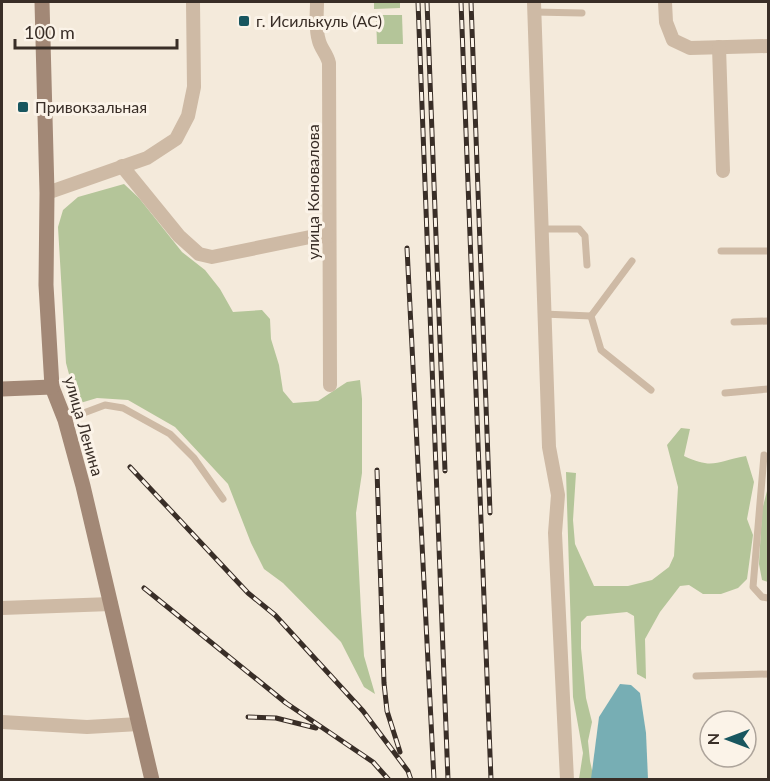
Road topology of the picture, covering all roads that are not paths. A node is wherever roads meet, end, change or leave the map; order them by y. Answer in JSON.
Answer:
{"nodes":[{"id":1,"x":42,"y":2,"type":"edge"},
{"id":2,"x":193,"y":2,"type":"edge"},
{"id":3,"x":317,"y":2,"type":"edge"},
{"id":4,"x":665,"y":2,"type":"edge"},
{"id":5,"x":534,"y":7,"type":"edge"},
{"id":6,"x":582,"y":13,"type":"dead end"},
{"id":7,"x":768,"y":46,"type":"edge"},
{"id":8,"x":719,"y":47,"type":"junction"},
{"id":9,"x":122,"y":166,"type":"junction"},
{"id":10,"x":723,"y":171,"type":"dead end"},
{"id":11,"x":47,"y":193,"type":"junction"},
{"id":12,"x":542,"y":229,"type":"junction"},
{"id":13,"x":329,"y":236,"type":"junction"},
{"id":14,"x":721,"y":251,"type":"dead end"},
{"id":15,"x":768,"y":251,"type":"edge"},
{"id":16,"x":632,"y":261,"type":"dead end"},
{"id":17,"x":587,"y":265,"type":"dead end"},
{"id":18,"x":543,"y":314,"type":"junction"},
{"id":19,"x":591,"y":316,"type":"junction"},
{"id":20,"x":768,"y":321,"type":"edge"},
{"id":21,"x":734,"y":322,"type":"dead end"},
{"id":22,"x":330,"y":385,"type":"dead end"},
{"id":23,"x":52,"y":387,"type":"junction"},
{"id":24,"x":2,"y":389,"type":"edge"},
{"id":25,"x":768,"y":389,"type":"edge"},
{"id":26,"x":651,"y":390,"type":"dead end"},
{"id":27,"x":725,"y":393,"type":"dead end"},
{"id":28,"x":65,"y":420,"type":"junction"},
{"id":29,"x":764,"y":455,"type":"dead end"},
{"id":30,"x":223,"y":499,"type":"dead end"},
{"id":31,"x":768,"y":598,"type":"edge"},
{"id":32,"x":111,"y":604,"type":"junction"},
{"id":33,"x":2,"y":608,"type":"edge"},
{"id":34,"x":768,"y":674,"type":"edge"},
{"id":35,"x":696,"y":676,"type":"dead end"},
{"id":36,"x":2,"y":722,"type":"edge"},
{"id":37,"x":139,"y":724,"type":"junction"},
{"id":38,"x":152,"y":780,"type":"edge"},
{"id":39,"x":567,"y":780,"type":"edge"}],
"edges":[{"from":1,"to":11,"type":"street","name":"улица Ленина"},
{"from":2,"to":9,"type":"street"},
{"from":3,"to":13,"type":"street","name":"улица Коновалова"},
{"from":4,"to":8,"type":"street"},
{"from":5,"to":6,"type":"lane"},
{"from":5,"to":12,"type":"street"},
{"from":7,"to":8,"type":"street"},
{"from":8,"to":10,"type":"street"},
{"from":9,"to":11,"type":"street"},
{"from":9,"to":13,"type":"street"},
{"from":11,"to":23,"type":"street","name":"улица Ленина"},
{"from":12,"to":17,"type":"lane"},
{"from":12,"to":18,"type":"street"},
{"from":13,"to":22,"type":"street","name":"улица Коновалова"},
{"from":14,"to":15,"type":"lane"},
{"from":16,"to":19,"type":"lane"},
{"from":18,"to":19,"type":"lane"},
{"from":18,"to":39,"type":"street"},
{"from":19,"to":26,"type":"lane"},
{"from":20,"to":21,"type":"lane"},
{"from":23,"to":24,"type":"street"},
{"from":23,"to":28,"type":"street","name":"улица Ленина"},
{"from":25,"to":27,"type":"lane"},
{"from":28,"to":30,"type":"lane"},
{"from":28,"to":32,"type":"street","name":"улица Ленина"},
{"from":29,"to":31,"type":"lane"},
{"from":32,"to":33,"type":"street"},
{"from":32,"to":37,"type":"street","name":"улица Ленина"},
{"from":34,"to":35,"type":"lane"},
{"from":36,"to":37,"type":"street"},
{"from":37,"to":38,"type":"street","name":"улица Ленина"}]}
